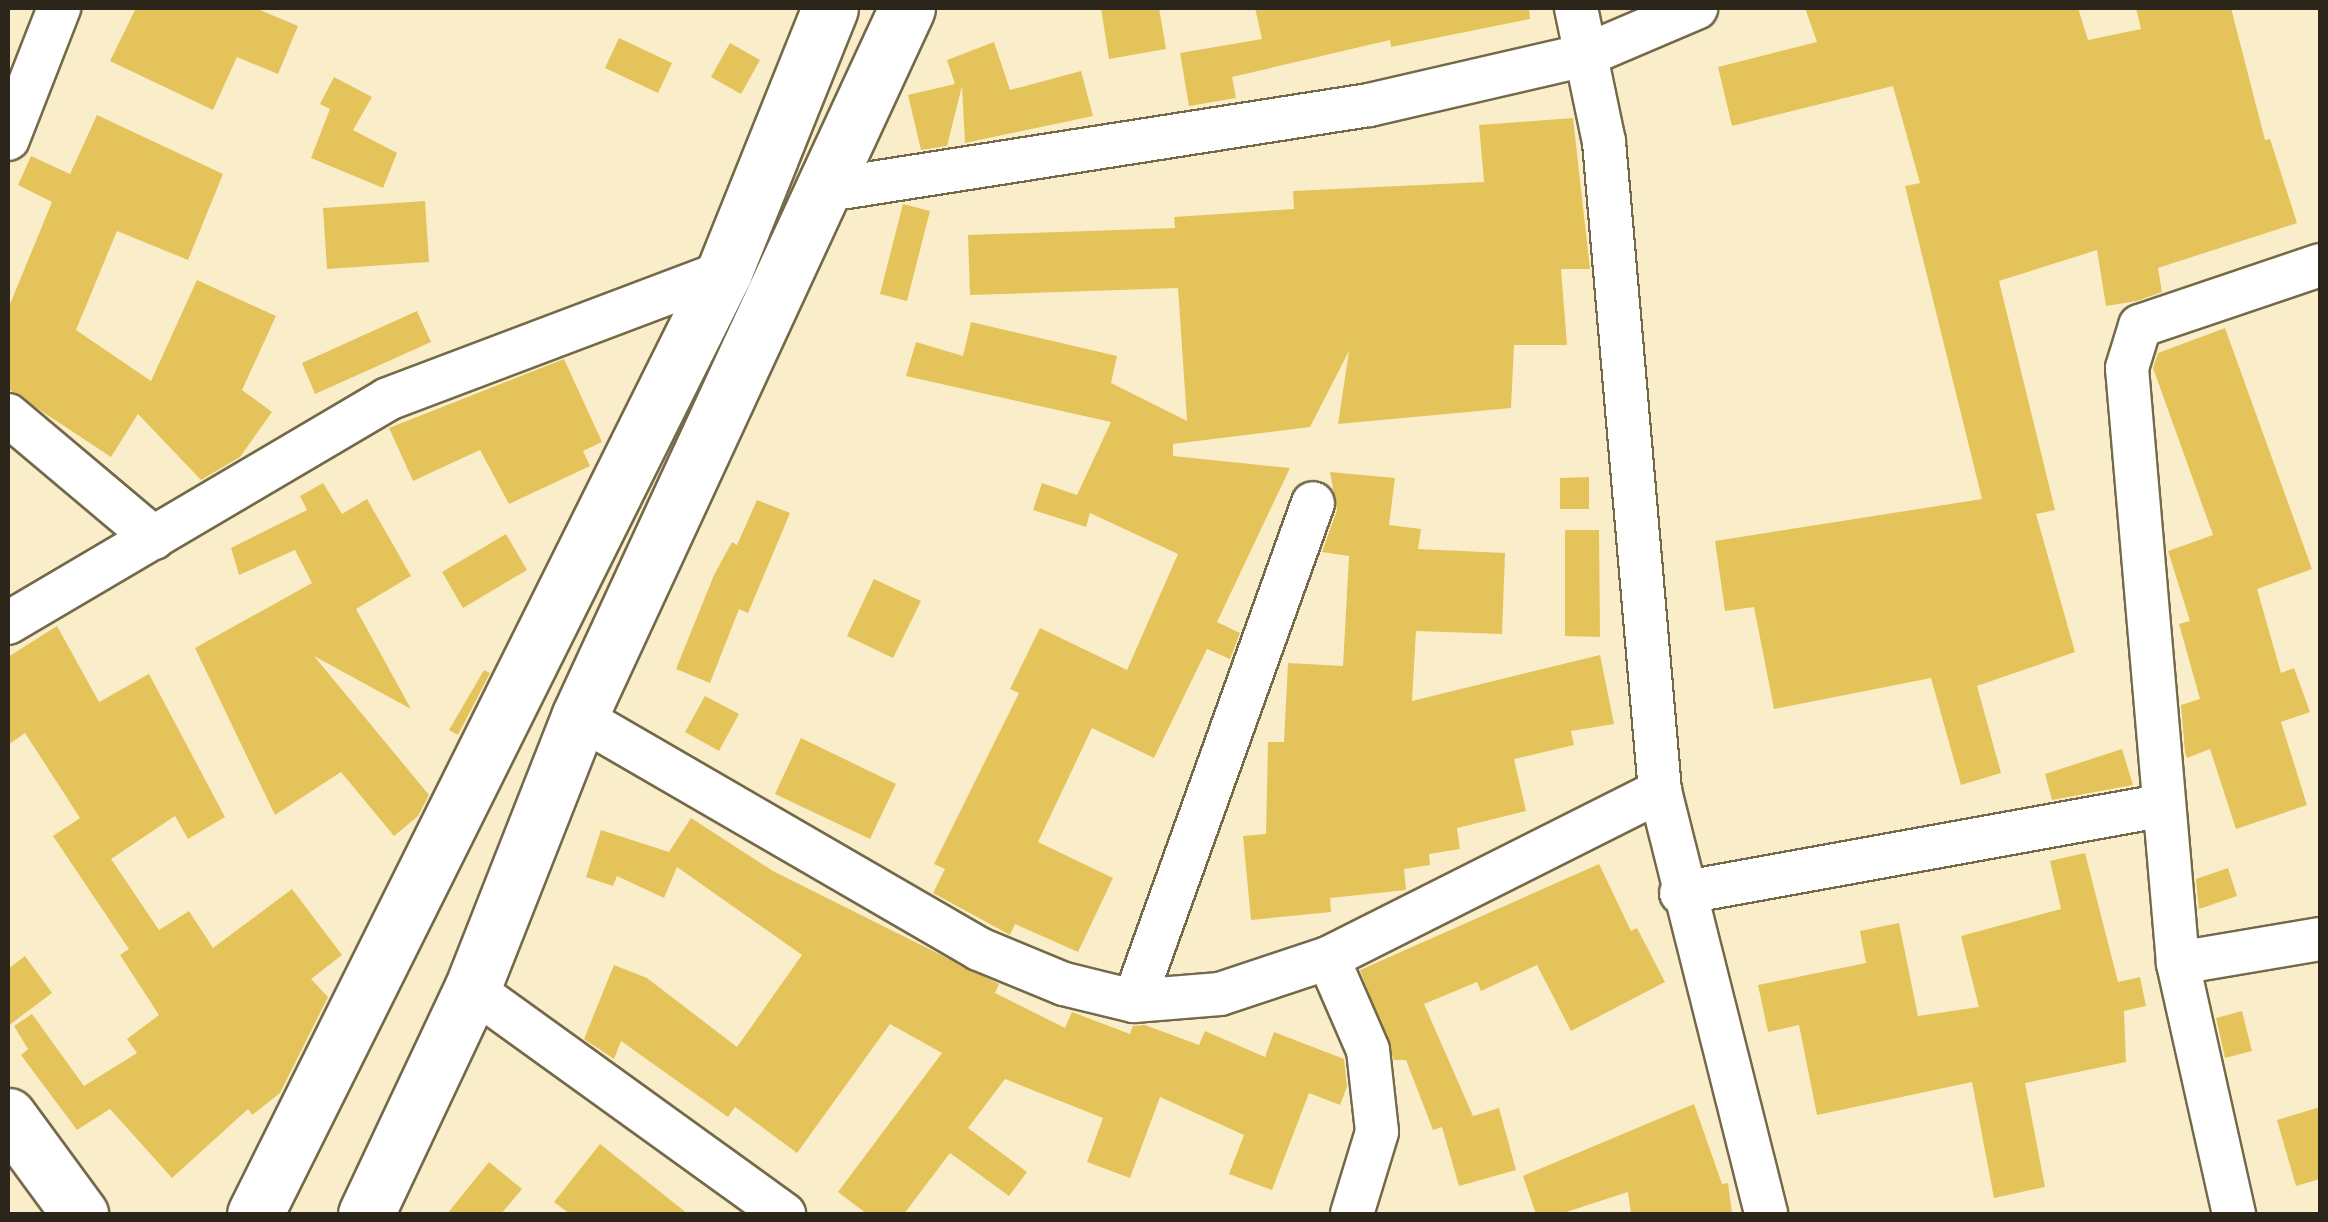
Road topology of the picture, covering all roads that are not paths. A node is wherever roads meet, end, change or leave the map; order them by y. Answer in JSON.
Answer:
{"nodes":[{"id":1,"x":59,"y":8,"type":"edge"},
{"id":2,"x":830,"y":8,"type":"edge"},
{"id":3,"x":907,"y":8,"type":"edge"},
{"id":4,"x":1576,"y":8,"type":"edge"},
{"id":5,"x":1696,"y":8,"type":"edge"},
{"id":6,"x":1586,"y":55,"type":"junction"},
{"id":7,"x":8,"y":139,"type":"edge"},
{"id":8,"x":828,"y":190,"type":"junction"},
{"id":9,"x":2320,"y":265,"type":"edge"},
{"id":10,"x":724,"y":272,"type":"junction"},
{"id":11,"x":8,"y":414,"type":"edge"},
{"id":12,"x":1313,"y":503,"type":"dead end"},
{"id":13,"x":154,"y":538,"type":"junction"},
{"id":14,"x":8,"y":623,"type":"edge"},
{"id":15,"x":579,"y":718,"type":"junction"},
{"id":16,"x":1660,"y":791,"type":"junction"},
{"id":17,"x":2162,"y":806,"type":"junction"},
{"id":18,"x":1681,"y":893,"type":"junction"},
{"id":19,"x":2320,"y":939,"type":"edge"},
{"id":20,"x":1328,"y":958,"type":"junction"},
{"id":21,"x":2178,"y":963,"type":"junction"},
{"id":22,"x":472,"y":990,"type":"junction"},
{"id":23,"x":1134,"y":1001,"type":"junction"},
{"id":24,"x":8,"y":1116,"type":"edge"},
{"id":25,"x":80,"y":1214,"type":"edge"},
{"id":26,"x":254,"y":1214,"type":"edge"},
{"id":27,"x":366,"y":1214,"type":"edge"},
{"id":28,"x":784,"y":1214,"type":"edge"},
{"id":29,"x":1352,"y":1214,"type":"edge"},
{"id":30,"x":1766,"y":1214,"type":"edge"},
{"id":31,"x":2234,"y":1214,"type":"edge"}],
"edges":[{"from":1,"to":7,"type":"street"},
{"from":2,"to":10,"type":"street"},
{"from":3,"to":8,"type":"street"},
{"from":4,"to":6,"type":"street"},
{"from":5,"to":6,"type":"street"},
{"from":6,"to":8,"type":"street"},
{"from":6,"to":16,"type":"street"},
{"from":8,"to":15,"type":"street"},
{"from":9,"to":17,"type":"street"},
{"from":10,"to":13,"type":"street"},
{"from":10,"to":26,"type":"street"},
{"from":11,"to":13,"type":"street"},
{"from":12,"to":23,"type":"street"},
{"from":13,"to":14,"type":"street"},
{"from":15,"to":22,"type":"street"},
{"from":15,"to":23,"type":"street"},
{"from":16,"to":18,"type":"street"},
{"from":16,"to":20,"type":"street"},
{"from":17,"to":18,"type":"street"},
{"from":17,"to":21,"type":"street"},
{"from":18,"to":30,"type":"street"},
{"from":19,"to":21,"type":"street"},
{"from":20,"to":23,"type":"street"},
{"from":20,"to":29,"type":"street"},
{"from":21,"to":31,"type":"street"},
{"from":22,"to":27,"type":"street"},
{"from":22,"to":28,"type":"street"},
{"from":24,"to":25,"type":"street"}]}
